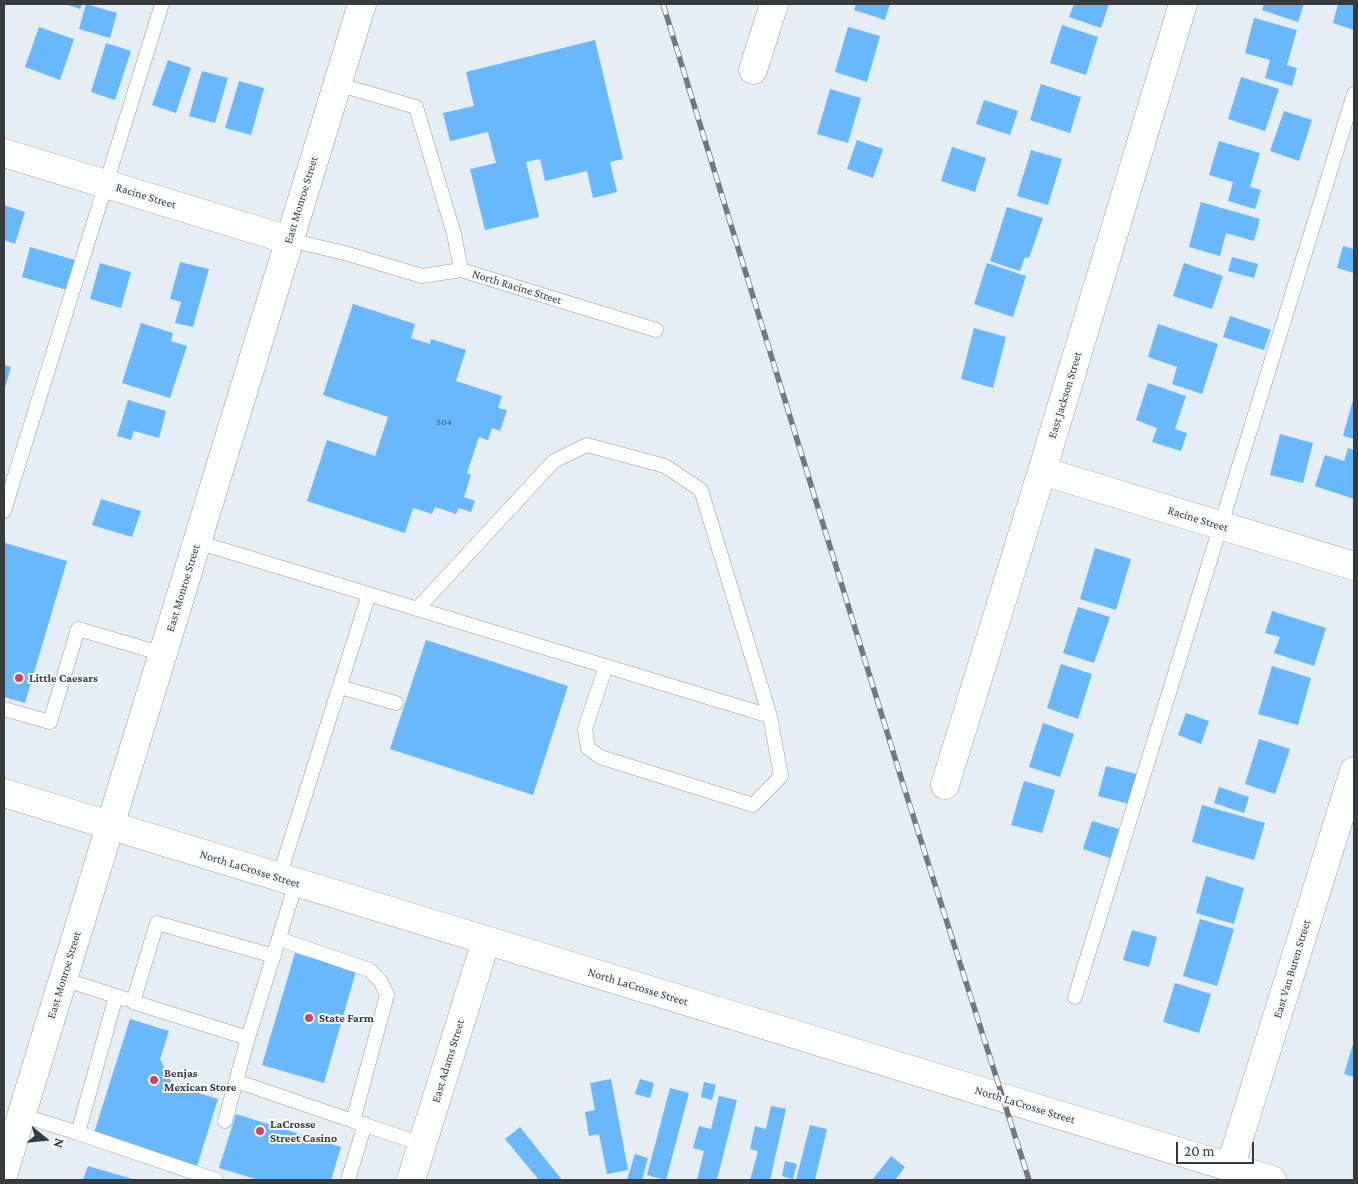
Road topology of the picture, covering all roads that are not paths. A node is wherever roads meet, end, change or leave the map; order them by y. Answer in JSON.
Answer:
{"nodes":[{"id":1,"x":162,"y":4,"type":"edge"},
{"id":2,"x":362,"y":4,"type":"edge"},
{"id":3,"x":774,"y":4,"type":"edge"},
{"id":4,"x":1183,"y":4,"type":"edge"},
{"id":5,"x":753,"y":70,"type":"dead end"},
{"id":6,"x":337,"y":84,"type":"junction"},
{"id":7,"x":1354,"y":94,"type":"edge"},
{"id":8,"x":4,"y":153,"type":"edge"},
{"id":9,"x":107,"y":184,"type":"junction"},
{"id":10,"x":289,"y":240,"type":"junction"},
{"id":11,"x":461,"y":270,"type":"junction"},
{"id":12,"x":656,"y":330,"type":"dead end"},
{"id":13,"x":1042,"y":471,"type":"junction"},
{"id":14,"x":4,"y":510,"type":"edge"},
{"id":15,"x":1221,"y":526,"type":"junction"},
{"id":16,"x":197,"y":542,"type":"junction"},
{"id":17,"x":1354,"y":566,"type":"edge"},
{"id":18,"x":369,"y":594,"type":"junction"},
{"id":19,"x":417,"y":609,"type":"junction"},
{"id":20,"x":163,"y":654,"type":"junction"},
{"id":21,"x":606,"y":666,"type":"junction"},
{"id":22,"x":340,"y":687,"type":"junction"},
{"id":23,"x":396,"y":704,"type":"dead end"},
{"id":24,"x":4,"y":709,"type":"edge"},
{"id":25,"x":770,"y":716,"type":"junction"},
{"id":26,"x":1354,"y":771,"type":"edge"},
{"id":27,"x":945,"y":785,"type":"dead end"},
{"id":28,"x":4,"y":793,"type":"edge"},
{"id":29,"x":111,"y":825,"type":"junction"},
{"id":30,"x":288,"y":880,"type":"junction"},
{"id":31,"x":279,"y":939,"type":"junction"},
{"id":32,"x":486,"y":941,"type":"junction"},
{"id":33,"x":274,"y":956,"type":"junction"},
{"id":34,"x":63,"y":979,"type":"junction"},
{"id":35,"x":116,"y":996,"type":"junction"},
{"id":36,"x":1075,"y":997,"type":"dead end"},
{"id":37,"x":133,"y":1002,"type":"junction"},
{"id":38,"x":248,"y":1038,"type":"junction"},
{"id":39,"x":236,"y":1081,"type":"junction"},
{"id":40,"x":21,"y":1115,"type":"junction"},
{"id":41,"x":225,"y":1120,"type":"dead end"},
{"id":42,"x":359,"y":1122,"type":"junction"},
{"id":43,"x":78,"y":1133,"type":"junction"},
{"id":44,"x":422,"y":1144,"type":"junction"},
{"id":45,"x":1230,"y":1167,"type":"junction"},
{"id":46,"x":4,"y":1172,"type":"edge"},
{"id":47,"x":216,"y":1180,"type":"edge"},
{"id":48,"x":348,"y":1180,"type":"edge"},
{"id":49,"x":411,"y":1180,"type":"edge"},
{"id":50,"x":1272,"y":1180,"type":"edge"}],
"edges":[{"from":1,"to":9,"type":"lane"},
{"from":2,"to":6,"type":"street","name":"East Monroe Street"},
{"from":3,"to":5,"type":"street"},
{"from":4,"to":13,"type":"street","name":"East Jackson Street"},
{"from":6,"to":10,"type":"street","name":"East Monroe Street"},
{"from":6,"to":11,"type":"lane"},
{"from":7,"to":15,"type":"lane"},
{"from":8,"to":9,"type":"street","name":"Racine Street"},
{"from":9,"to":10,"type":"street","name":"Racine Street"},
{"from":9,"to":14,"type":"lane"},
{"from":10,"to":11,"type":"lane","name":"North Racine Street"},
{"from":10,"to":16,"type":"street","name":"East Monroe Street"},
{"from":11,"to":12,"type":"lane","name":"North Racine Street"},
{"from":13,"to":15,"type":"street","name":"Racine Street"},
{"from":13,"to":27,"type":"street","name":"East Jackson Street"},
{"from":15,"to":17,"type":"street","name":"Racine Street"},
{"from":15,"to":36,"type":"lane"},
{"from":16,"to":18,"type":"lane"},
{"from":16,"to":20,"type":"street","name":"East Monroe Street"},
{"from":18,"to":19,"type":"lane"},
{"from":18,"to":22,"type":"lane"},
{"from":19,"to":21,"type":"lane"},
{"from":19,"to":25,"type":"lane"},
{"from":20,"to":24,"type":"lane"},
{"from":20,"to":29,"type":"street","name":"East Monroe Street"},
{"from":21,"to":25,"type":"lane"},
{"from":21,"to":25,"type":"lane"},
{"from":22,"to":23,"type":"lane"},
{"from":22,"to":30,"type":"lane"},
{"from":26,"to":45,"type":"street","name":"East Van Buren Street"},
{"from":28,"to":29,"type":"street","name":"North LaCrosse Street"},
{"from":29,"to":30,"type":"street","name":"North LaCrosse Street"},
{"from":29,"to":34,"type":"street","name":"East Monroe Street"},
{"from":30,"to":31,"type":"lane"},
{"from":30,"to":32,"type":"street","name":"North LaCrosse Street"},
{"from":31,"to":33,"type":"lane"},
{"from":31,"to":42,"type":"lane"},
{"from":32,"to":44,"type":"street","name":"East Adams Street"},
{"from":32,"to":45,"type":"street","name":"North LaCrosse Street"},
{"from":33,"to":37,"type":"lane"},
{"from":33,"to":38,"type":"lane"},
{"from":34,"to":35,"type":"lane"},
{"from":34,"to":40,"type":"street","name":"East Monroe Street"},
{"from":35,"to":37,"type":"lane"},
{"from":35,"to":43,"type":"lane"},
{"from":37,"to":38,"type":"lane"},
{"from":38,"to":39,"type":"lane"},
{"from":39,"to":41,"type":"lane"},
{"from":39,"to":42,"type":"lane"},
{"from":40,"to":43,"type":"lane"},
{"from":40,"to":46,"type":"street","name":"East Monroe Street"},
{"from":42,"to":44,"type":"lane"},
{"from":42,"to":48,"type":"lane"},
{"from":43,"to":47,"type":"lane"},
{"from":44,"to":49,"type":"street","name":"East Adams Street"},
{"from":45,"to":50,"type":"street","name":"North LaCrosse Street"}]}
